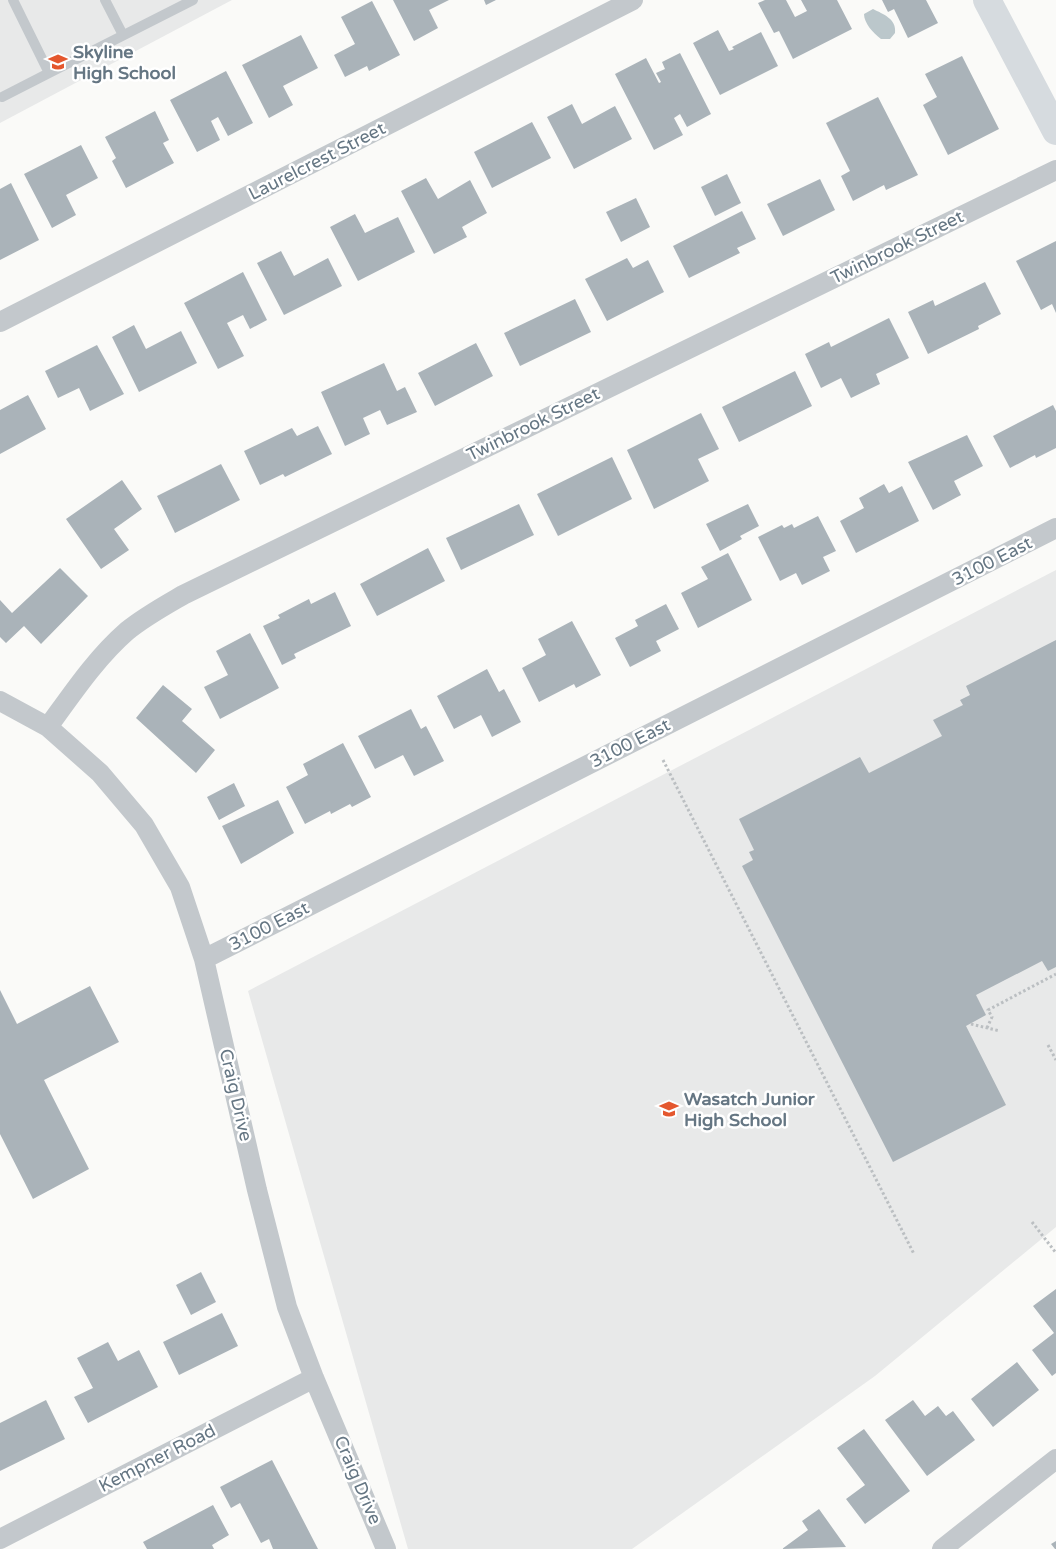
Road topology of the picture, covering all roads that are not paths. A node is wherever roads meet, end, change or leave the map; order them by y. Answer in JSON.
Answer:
{"nodes":[{"id":1,"x":13,"y":0,"type":"edge"},
{"id":2,"x":105,"y":0,"type":"edge"},
{"id":3,"x":193,"y":0,"type":"edge"},
{"id":4,"x":633,"y":0,"type":"edge"},
{"id":5,"x":987,"y":0,"type":"edge"},
{"id":6,"x":123,"y":35,"type":"junction"},
{"id":7,"x":50,"y":72,"type":"junction"},
{"id":8,"x":2,"y":97,"type":"dead end"},
{"id":9,"x":1056,"y":131,"type":"edge"},
{"id":10,"x":1056,"y":170,"type":"edge"},
{"id":11,"x":0,"y":322,"type":"edge"},
{"id":12,"x":1056,"y":528,"type":"edge"},
{"id":13,"x":0,"y":701,"type":"edge"},
{"id":14,"x":48,"y":727,"type":"junction"},
{"id":15,"x":204,"y":959,"type":"junction"},
{"id":16,"x":314,"y":1378,"type":"junction"},
{"id":17,"x":1056,"y":1460,"type":"edge"},
{"id":18,"x":0,"y":1538,"type":"edge"},
{"id":19,"x":386,"y":1549,"type":"edge"},
{"id":20,"x":942,"y":1549,"type":"edge"}],
"edges":[{"from":1,"to":7,"type":"lane"},
{"from":2,"to":6,"type":"lane"},
{"from":3,"to":6,"type":"lane"},
{"from":4,"to":11,"type":"street","name":"Laurelcrest Street"},
{"from":5,"to":9,"type":"street"},
{"from":6,"to":7,"type":"lane"},
{"from":7,"to":8,"type":"lane"},
{"from":10,"to":14,"type":"street","name":"Twinbrook Street"},
{"from":12,"to":15,"type":"street","name":"3100 East"},
{"from":13,"to":14,"type":"street","name":"Craig Drive"},
{"from":14,"to":15,"type":"street","name":"Craig Drive"},
{"from":15,"to":16,"type":"street","name":"Craig Drive"},
{"from":16,"to":18,"type":"street","name":"Kempner Road"},
{"from":16,"to":19,"type":"street","name":"Craig Drive"},
{"from":17,"to":20,"type":"street"}]}
